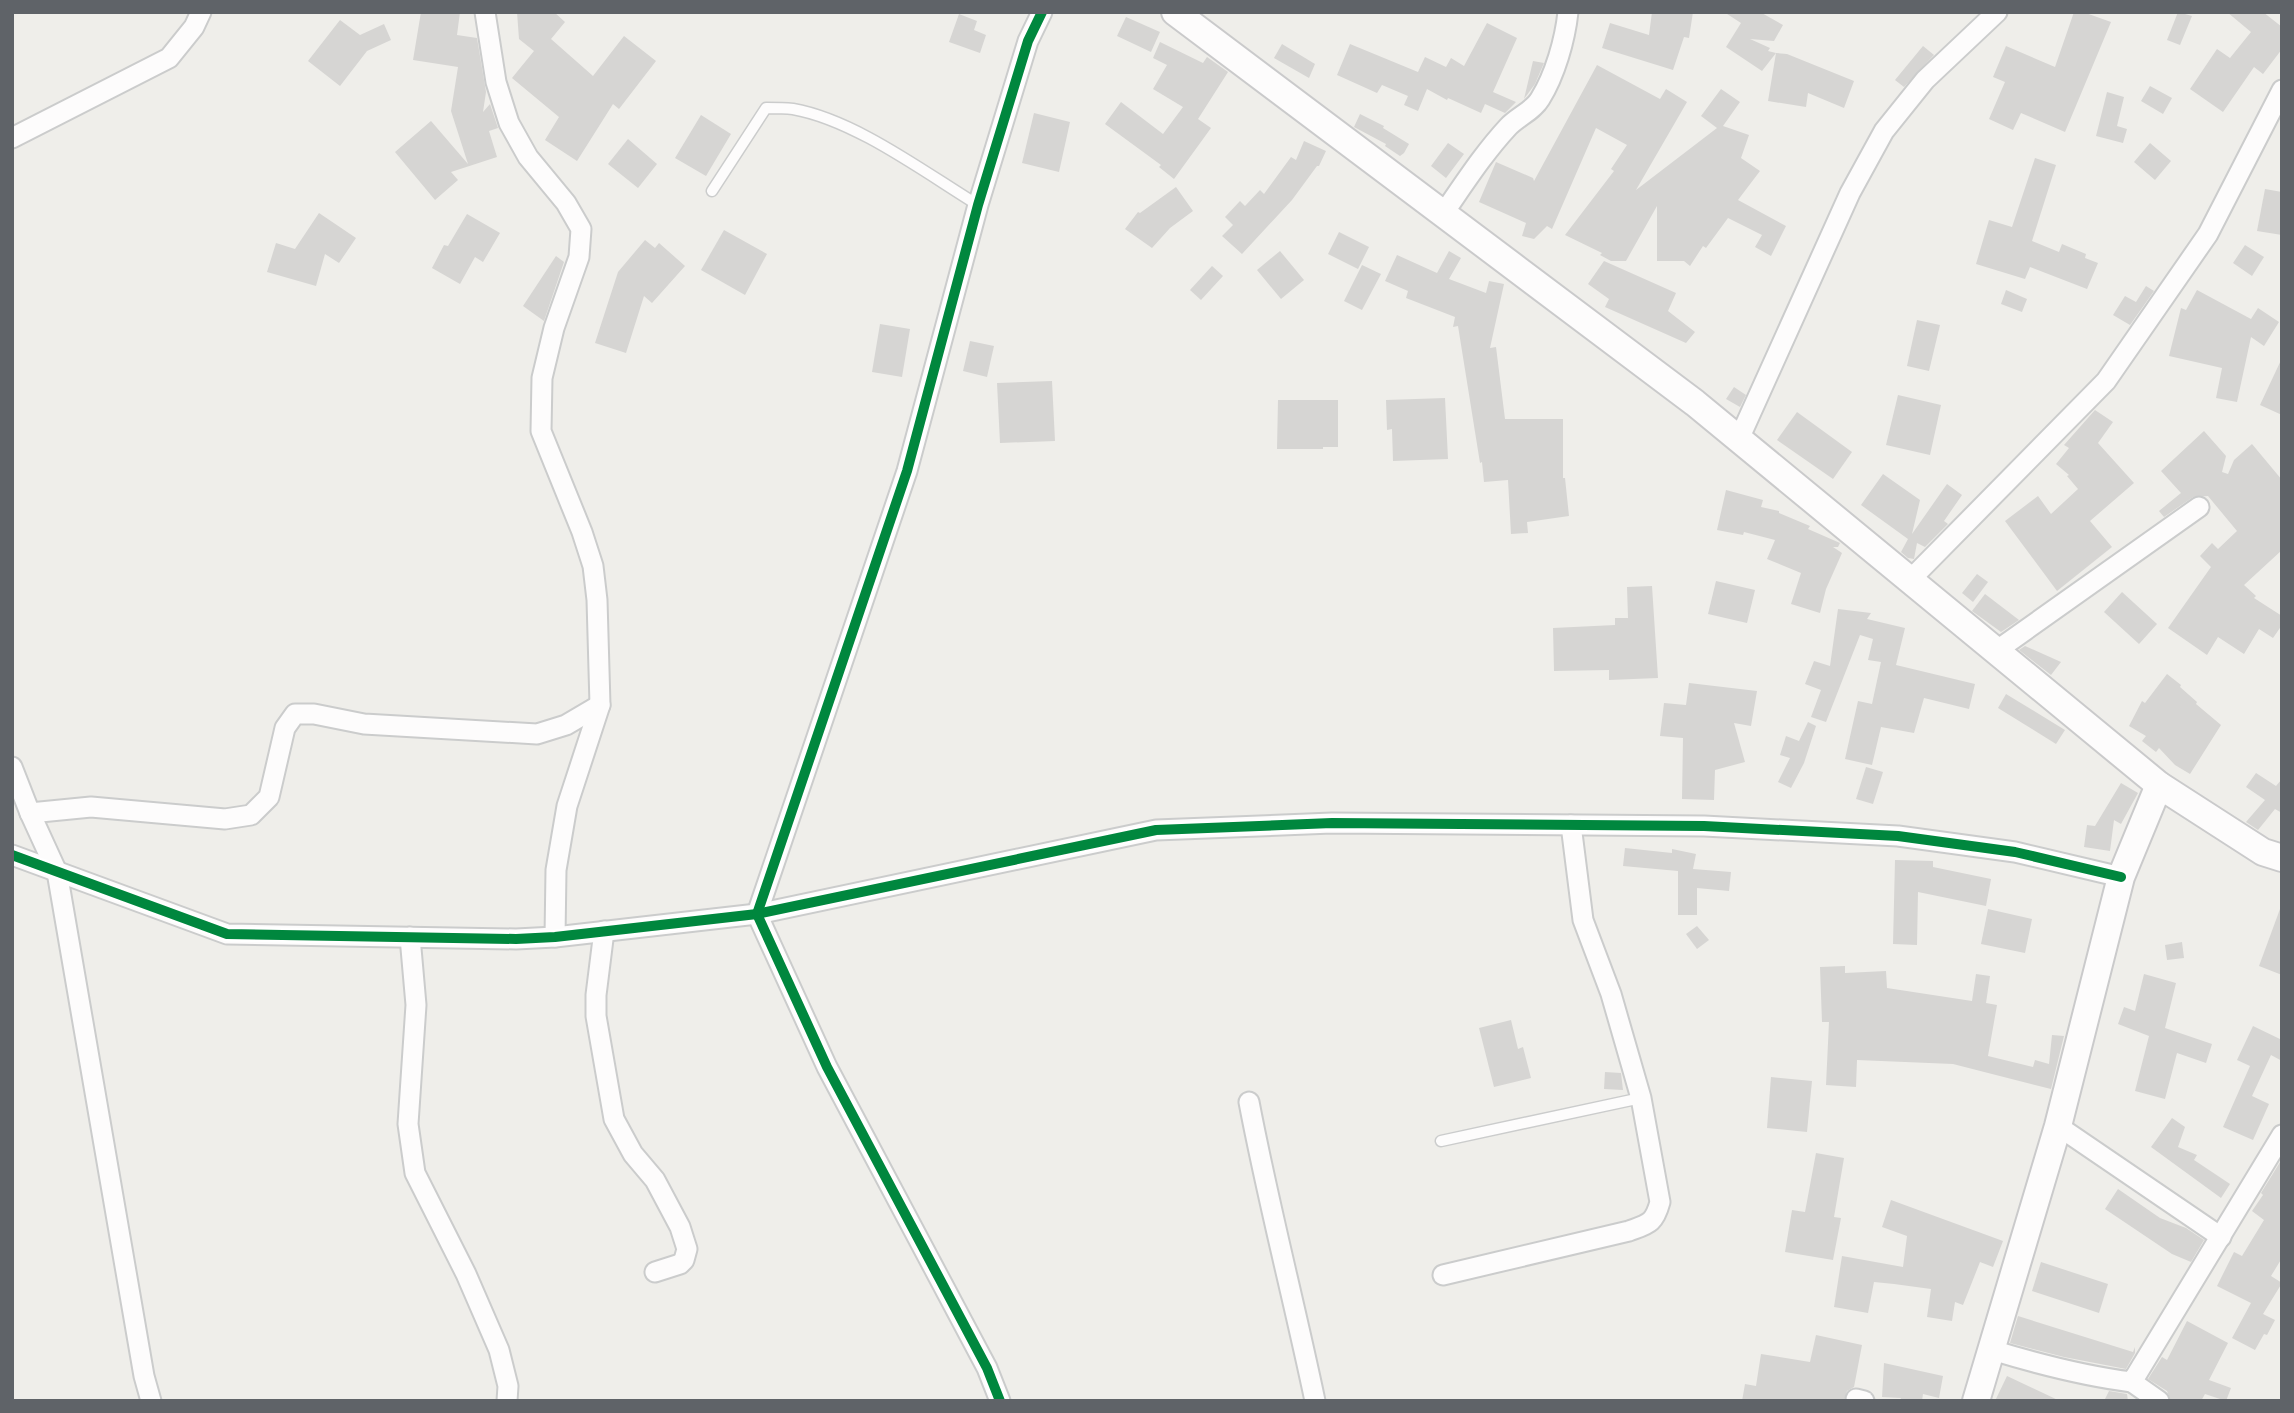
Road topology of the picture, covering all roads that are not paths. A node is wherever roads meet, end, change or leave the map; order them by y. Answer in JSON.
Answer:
{"nodes":[{"id":1,"x":201,"y":12,"type":"edge"},
{"id":2,"x":485,"y":12,"type":"edge"},
{"id":3,"x":1042,"y":12,"type":"edge"},
{"id":4,"x":1175,"y":12,"type":"edge"},
{"id":5,"x":1568,"y":12,"type":"edge"},
{"id":6,"x":1997,"y":12,"type":"edge"},
{"id":7,"x":2282,"y":90,"type":"edge"},
{"id":8,"x":12,"y":138,"type":"edge"},
{"id":9,"x":712,"y":191,"type":"dead end"},
{"id":10,"x":978,"y":205,"type":"junction"},
{"id":11,"x":1443,"y":214,"type":"junction"},
{"id":12,"x":1739,"y":439,"type":"junction"},
{"id":13,"x":2199,"y":507,"type":"dead end"},
{"id":14,"x":1909,"y":580,"type":"junction"},
{"id":15,"x":1996,"y":651,"type":"junction"},
{"id":16,"x":600,"y":705,"type":"junction"},
{"id":17,"x":12,"y":767,"type":"edge"},
{"id":18,"x":2159,"y":785,"type":"junction"},
{"id":19,"x":30,"y":813,"type":"junction"},
{"id":20,"x":1571,"y":825,"type":"junction"},
{"id":21,"x":12,"y":855,"type":"edge"},
{"id":22,"x":2282,"y":858,"type":"edge"},
{"id":23,"x":57,"y":872,"type":"junction"},
{"id":24,"x":2121,"y":877,"type":"junction"},
{"id":25,"x":757,"y":914,"type":"junction"},
{"id":26,"x":604,"y":931,"type":"junction"},
{"id":27,"x":410,"y":937,"type":"junction"},
{"id":28,"x":555,"y":937,"type":"junction"},
{"id":29,"x":1641,"y":1098,"type":"junction"},
{"id":30,"x":1249,"y":1102,"type":"dead end"},
{"id":31,"x":2058,"y":1126,"type":"junction"},
{"id":32,"x":2282,"y":1135,"type":"edge"},
{"id":33,"x":1441,"y":1141,"type":"dead end"},
{"id":34,"x":2221,"y":1237,"type":"junction"},
{"id":35,"x":655,"y":1272,"type":"dead end"},
{"id":36,"x":1443,"y":1275,"type":"dead end"},
{"id":37,"x":1992,"y":1350,"type":"junction"},
{"id":38,"x":2132,"y":1382,"type":"junction"},
{"id":39,"x":151,"y":1401,"type":"edge"},
{"id":40,"x":507,"y":1401,"type":"edge"},
{"id":41,"x":1000,"y":1401,"type":"edge"},
{"id":42,"x":1315,"y":1401,"type":"edge"},
{"id":43,"x":1976,"y":1401,"type":"edge"},
{"id":44,"x":2159,"y":1401,"type":"edge"}],
"edges":[{"from":1,"to":8,"type":"street"},
{"from":2,"to":16,"type":"street"},
{"from":3,"to":10,"type":"street"},
{"from":4,"to":11,"type":"street"},
{"from":5,"to":11,"type":"street"},
{"from":6,"to":12,"type":"street"},
{"from":7,"to":14,"type":"street"},
{"from":9,"to":10,"type":"lane"},
{"from":10,"to":25,"type":"street"},
{"from":11,"to":12,"type":"street"},
{"from":12,"to":14,"type":"street"},
{"from":13,"to":15,"type":"street"},
{"from":14,"to":15,"type":"street"},
{"from":15,"to":18,"type":"street"},
{"from":16,"to":19,"type":"street"},
{"from":16,"to":28,"type":"street"},
{"from":17,"to":19,"type":"street"},
{"from":18,"to":22,"type":"street"},
{"from":18,"to":24,"type":"street"},
{"from":19,"to":23,"type":"street"},
{"from":20,"to":24,"type":"street"},
{"from":20,"to":25,"type":"street"},
{"from":20,"to":29,"type":"street"},
{"from":21,"to":23,"type":"street"},
{"from":23,"to":27,"type":"street"},
{"from":23,"to":39,"type":"street"},
{"from":24,"to":31,"type":"street"},
{"from":25,"to":26,"type":"street"},
{"from":25,"to":41,"type":"street"},
{"from":26,"to":28,"type":"street"},
{"from":26,"to":35,"type":"street"},
{"from":27,"to":28,"type":"street"},
{"from":27,"to":40,"type":"street"},
{"from":29,"to":33,"type":"lane"},
{"from":29,"to":36,"type":"street"},
{"from":30,"to":42,"type":"street"},
{"from":31,"to":34,"type":"street"},
{"from":31,"to":37,"type":"street"},
{"from":32,"to":34,"type":"street"},
{"from":34,"to":38,"type":"street"},
{"from":37,"to":38,"type":"street"},
{"from":37,"to":43,"type":"street"},
{"from":38,"to":44,"type":"street"}]}
